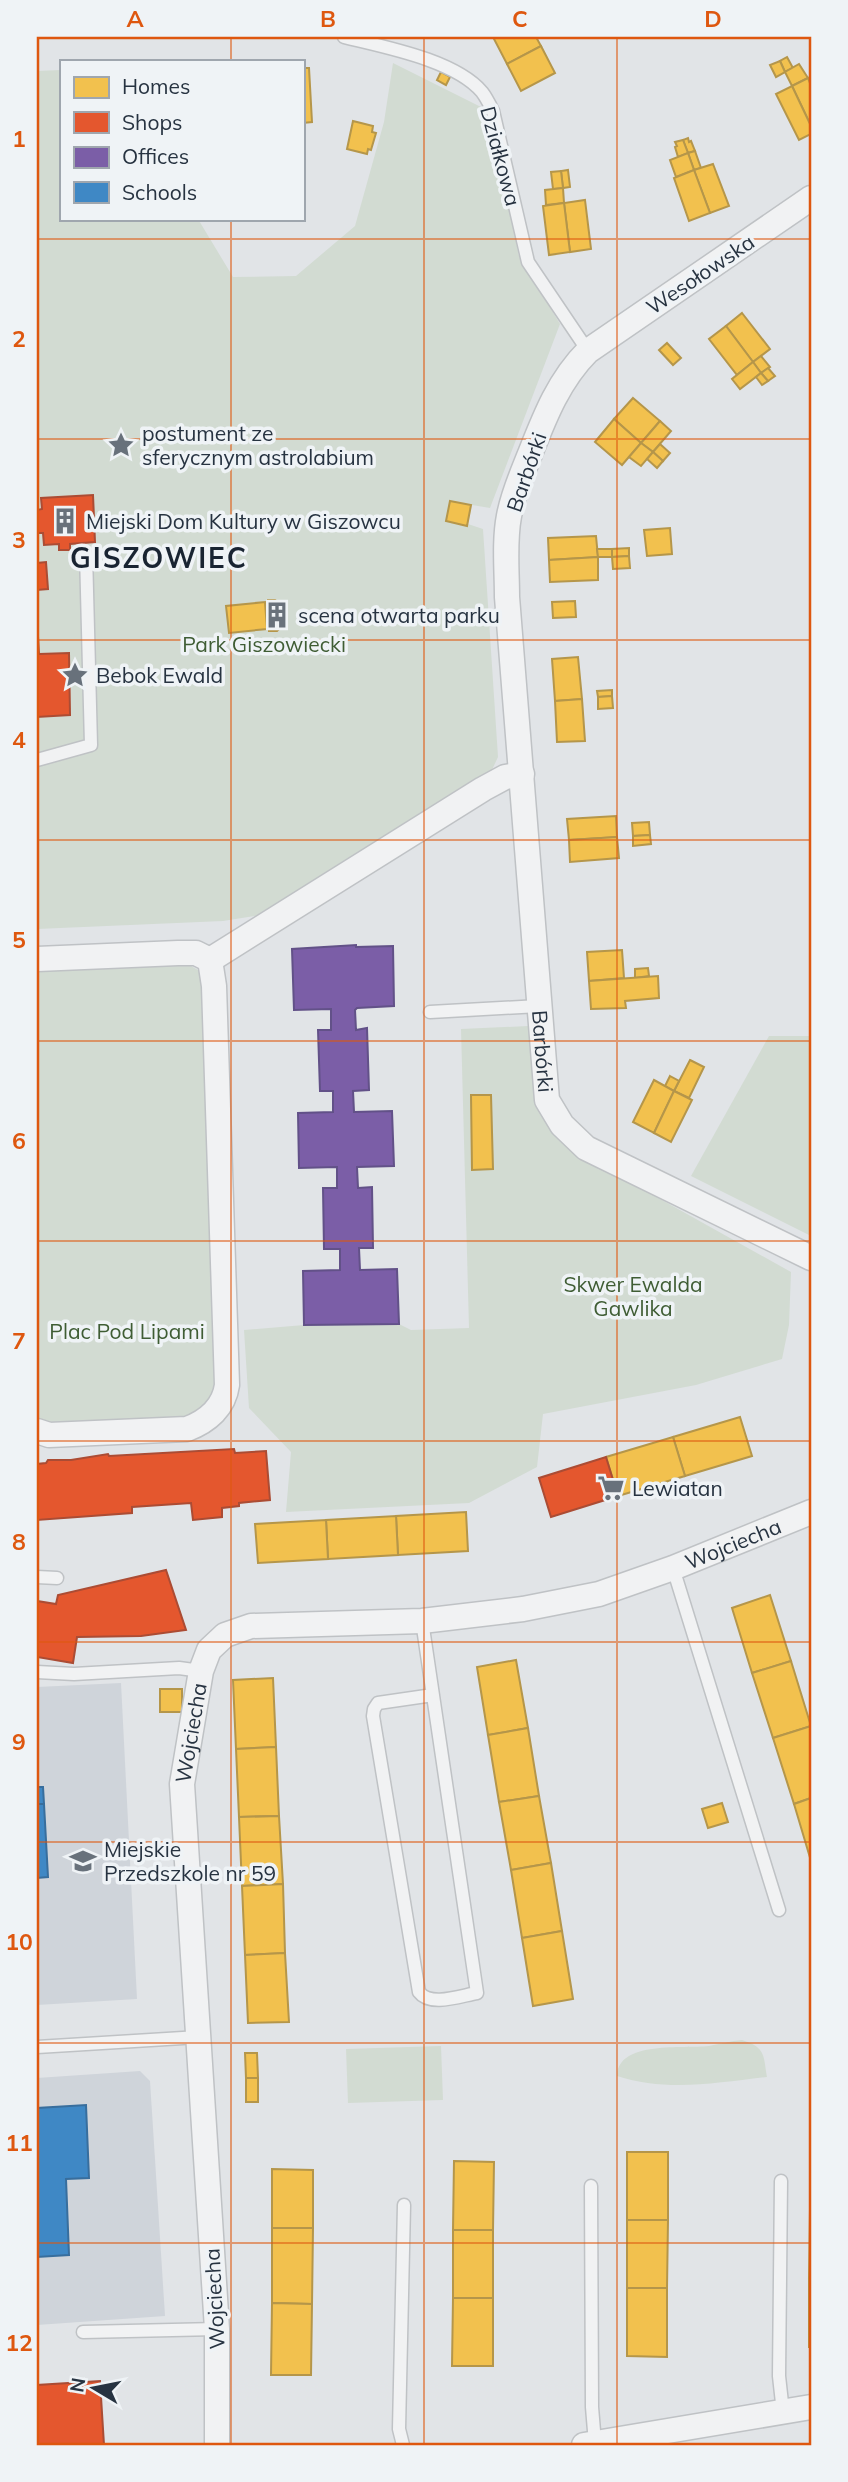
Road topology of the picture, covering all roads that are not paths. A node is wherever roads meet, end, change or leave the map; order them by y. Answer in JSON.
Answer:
{"nodes":[{"id":1,"x":344,"y":37,"type":"edge"},
{"id":2,"x":811,"y":198,"type":"edge"},
{"id":3,"x":588,"y":351,"type":"junction"},
{"id":4,"x":86,"y":553,"type":"dead end"},
{"id":5,"x":37,"y":760,"type":"edge"},
{"id":6,"x":522,"y":774,"type":"junction"},
{"id":7,"x":37,"y":959,"type":"edge"},
{"id":8,"x":210,"y":960,"type":"junction"},
{"id":9,"x":539,"y":1006,"type":"junction"},
{"id":10,"x":430,"y":1012,"type":"dead end"},
{"id":11,"x":811,"y":1258,"type":"edge"},
{"id":12,"x":37,"y":1431,"type":"edge"},
{"id":13,"x":811,"y":1512,"type":"edge"},
{"id":14,"x":674,"y":1568,"type":"junction"},
{"id":15,"x":37,"y":1577,"type":"edge"},
{"id":16,"x":57,"y":1578,"type":"dead end"},
{"id":17,"x":422,"y":1621,"type":"junction"},
{"id":18,"x":201,"y":1671,"type":"junction"},
{"id":19,"x":37,"y":1672,"type":"edge"},
{"id":20,"x":433,"y":1695,"type":"junction"},
{"id":21,"x":779,"y":1910,"type":"dead end"},
{"id":22,"x":199,"y":2037,"type":"junction"},
{"id":23,"x":37,"y":2047,"type":"edge"},
{"id":24,"x":781,"y":2181,"type":"dead end"},
{"id":25,"x":591,"y":2186,"type":"dead end"},
{"id":26,"x":404,"y":2205,"type":"dead end"},
{"id":27,"x":217,"y":2329,"type":"junction"},
{"id":28,"x":83,"y":2332,"type":"dead end"},
{"id":29,"x":811,"y":2407,"type":"edge"},
{"id":30,"x":783,"y":2412,"type":"junction"},
{"id":31,"x":590,"y":2444,"type":"edge"},
{"id":32,"x":217,"y":2445,"type":"edge"},
{"id":33,"x":403,"y":2445,"type":"edge"}],
"edges":[{"from":1,"to":3,"type":"lane","name":"Działkowa"},
{"from":2,"to":3,"type":"street","name":"Wesołowska"},
{"from":3,"to":6,"type":"street","name":"Barbórki"},
{"from":4,"to":5,"type":"lane"},
{"from":6,"to":8,"type":"street"},
{"from":6,"to":9,"type":"street","name":"Barbórki"},
{"from":7,"to":8,"type":"street"},
{"from":8,"to":12,"type":"street"},
{"from":9,"to":10,"type":"lane"},
{"from":9,"to":11,"type":"street","name":"Barbórki"},
{"from":13,"to":14,"type":"street","name":"Wojciecha"},
{"from":14,"to":17,"type":"street","name":"Wojciecha"},
{"from":14,"to":21,"type":"lane"},
{"from":15,"to":16,"type":"lane"},
{"from":17,"to":18,"type":"street","name":"Wojciecha"},
{"from":17,"to":20,"type":"lane"},
{"from":18,"to":19,"type":"lane"},
{"from":18,"to":22,"type":"street","name":"Wojciecha"},
{"from":20,"to":20,"type":"lane"},
{"from":22,"to":23,"type":"lane"},
{"from":22,"to":27,"type":"street","name":"Wojciecha"},
{"from":24,"to":30,"type":"lane"},
{"from":25,"to":31,"type":"lane"},
{"from":26,"to":33,"type":"lane"},
{"from":27,"to":28,"type":"lane"},
{"from":27,"to":32,"type":"street","name":"Wojciecha"},
{"from":29,"to":30,"type":"street"},
{"from":30,"to":31,"type":"street"}]}
